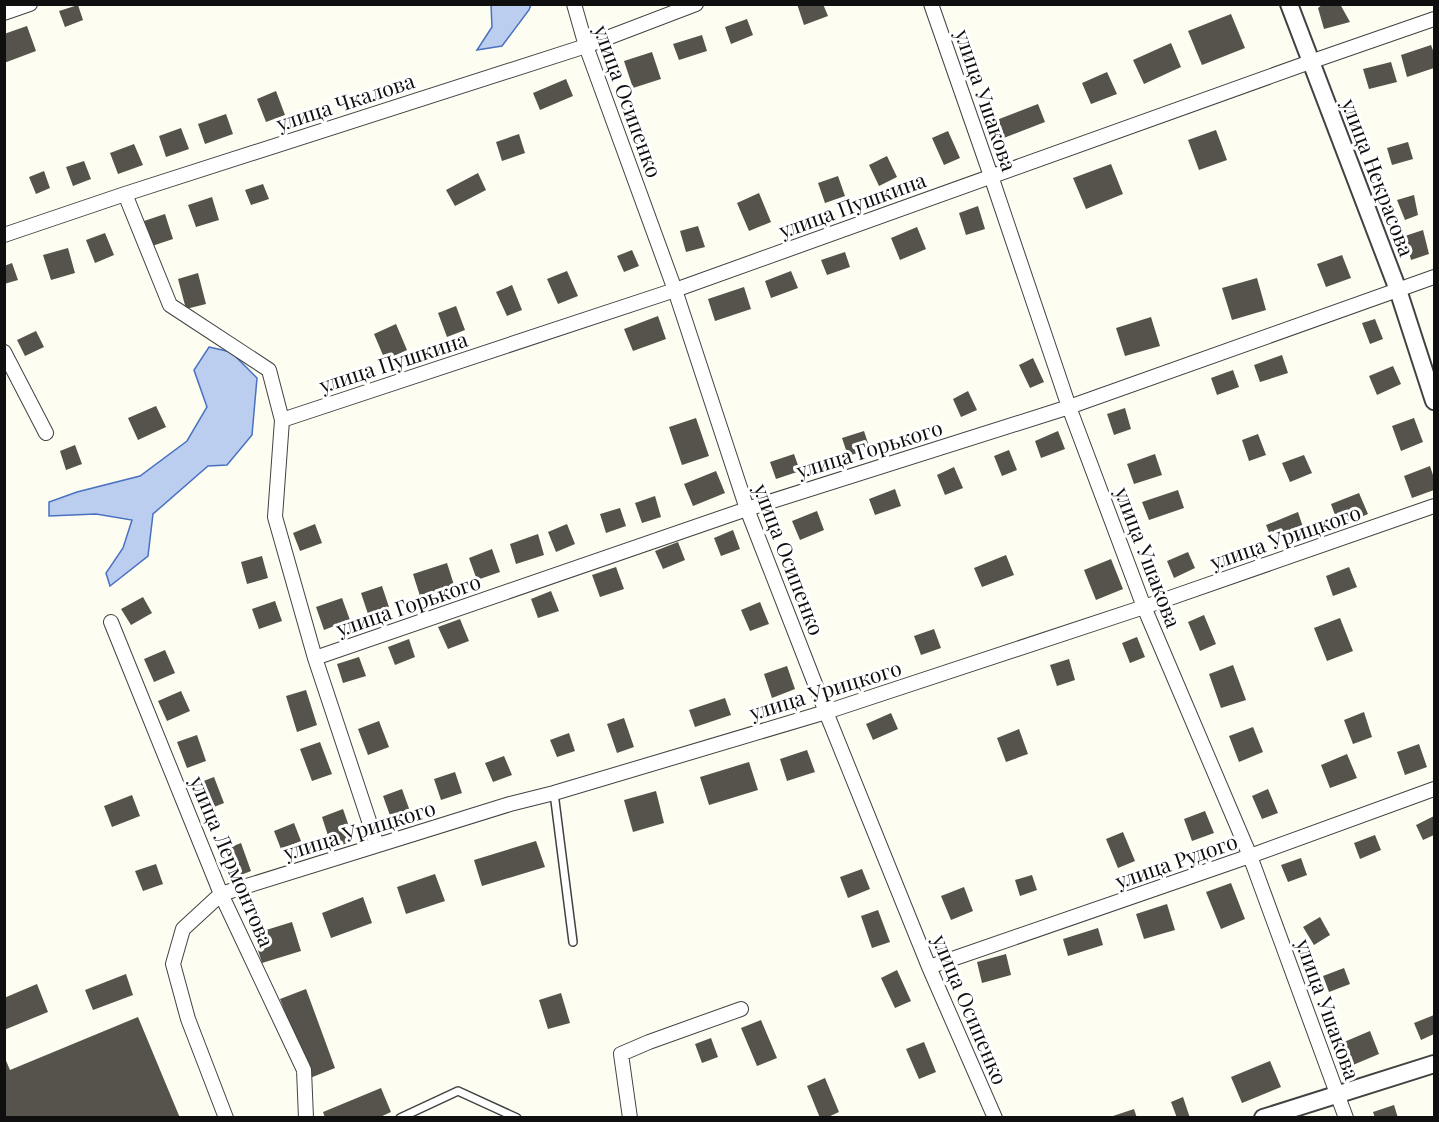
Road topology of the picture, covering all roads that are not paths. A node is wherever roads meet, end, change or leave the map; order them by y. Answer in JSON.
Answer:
{"nodes":[{"id":1,"x":30,"y":4,"type":"edge"},
{"id":2,"x":574,"y":4,"type":"edge"},
{"id":3,"x":696,"y":4,"type":"edge"},
{"id":4,"x":931,"y":4,"type":"edge"},
{"id":5,"x":1289,"y":4,"type":"edge"},
{"id":6,"x":4,"y":14,"type":"edge"},
{"id":7,"x":1434,"y":19,"type":"edge"},
{"id":8,"x":586,"y":46,"type":"junction"},
{"id":9,"x":1310,"y":62,"type":"junction"},
{"id":10,"x":991,"y":176,"type":"junction"},
{"id":11,"x":125,"y":194,"type":"junction"},
{"id":12,"x":4,"y":235,"type":"edge"},
{"id":13,"x":1434,"y":277,"type":"edge"},
{"id":14,"x":675,"y":290,"type":"junction"},
{"id":15,"x":1398,"y":290,"type":"junction"},
{"id":16,"x":4,"y":352,"type":"edge"},
{"id":17,"x":1434,"y":401,"type":"edge"},
{"id":18,"x":1069,"y":407,"type":"junction"},
{"id":19,"x":282,"y":420,"type":"junction"},
{"id":20,"x":46,"y":433,"type":"dead end"},
{"id":21,"x":1434,"y":506,"type":"edge"},
{"id":22,"x":747,"y":508,"type":"junction"},
{"id":23,"x":1144,"y":607,"type":"junction"},
{"id":24,"x":111,"y":622,"type":"dead end"},
{"id":25,"x":315,"y":658,"type":"junction"},
{"id":26,"x":826,"y":712,"type":"junction"},
{"id":27,"x":1434,"y":789,"type":"edge"},
{"id":28,"x":554,"y":793,"type":"junction"},
{"id":29,"x":377,"y":845,"type":"junction"},
{"id":30,"x":1250,"y":856,"type":"junction"},
{"id":31,"x":221,"y":894,"type":"junction"},
{"id":32,"x":573,"y":942,"type":"dead end"},
{"id":33,"x":929,"y":967,"type":"junction"},
{"id":34,"x":741,"y":1009,"type":"dead end"},
{"id":35,"x":1434,"y":1064,"type":"edge"},
{"id":36,"x":1338,"y":1094,"type":"junction"},
{"id":37,"x":226,"y":1118,"type":"edge"},
{"id":38,"x":306,"y":1118,"type":"edge"},
{"id":39,"x":400,"y":1118,"type":"edge"},
{"id":40,"x":517,"y":1118,"type":"edge"},
{"id":41,"x":630,"y":1118,"type":"edge"},
{"id":42,"x":995,"y":1118,"type":"edge"},
{"id":43,"x":1263,"y":1118,"type":"edge"},
{"id":44,"x":1346,"y":1118,"type":"edge"}],
"edges":[{"from":1,"to":6,"type":"street"},
{"from":2,"to":8,"type":"street","name":"улица Осипенко"},
{"from":3,"to":8,"type":"street","name":"улица Чкалова"},
{"from":4,"to":10,"type":"street","name":"улица Ушакова"},
{"from":5,"to":9,"type":"street","name":"улица Некрасова"},
{"from":7,"to":9,"type":"street","name":"улица Пушкина"},
{"from":8,"to":11,"type":"street","name":"улица Чкалова"},
{"from":8,"to":14,"type":"street","name":"улица Осипенко"},
{"from":9,"to":10,"type":"street","name":"улица Пушкина"},
{"from":9,"to":15,"type":"street","name":"улица Некрасова"},
{"from":10,"to":14,"type":"street","name":"улица Пушкина"},
{"from":10,"to":18,"type":"street","name":"улица Ушакова"},
{"from":11,"to":12,"type":"street","name":"улица Чкалова"},
{"from":11,"to":19,"type":"street"},
{"from":13,"to":15,"type":"street","name":"улица Горького"},
{"from":14,"to":19,"type":"street","name":"улица Пушкина"},
{"from":14,"to":22,"type":"street","name":"улица Осипенко"},
{"from":15,"to":17,"type":"street","name":"улица Некрасова"},
{"from":15,"to":18,"type":"street","name":"улица Горького"},
{"from":16,"to":20,"type":"street"},
{"from":18,"to":22,"type":"street","name":"улица Горького"},
{"from":18,"to":23,"type":"street","name":"улица Ушакова"},
{"from":19,"to":25,"type":"street"},
{"from":21,"to":23,"type":"street","name":"улица Урицкого"},
{"from":22,"to":25,"type":"street","name":"улица Горького"},
{"from":22,"to":26,"type":"street","name":"улица Осипенко"},
{"from":23,"to":26,"type":"street","name":"улица Урицкого"},
{"from":23,"to":30,"type":"street","name":"улица Ушакова"},
{"from":24,"to":31,"type":"street","name":"улица Лермонтова"},
{"from":25,"to":29,"type":"street"},
{"from":26,"to":28,"type":"street","name":"улица Урицкого"},
{"from":26,"to":33,"type":"street","name":"улица Осипенко"},
{"from":27,"to":30,"type":"street","name":"улица Рудого"},
{"from":28,"to":29,"type":"street","name":"улица Урицкого"},
{"from":28,"to":32,"type":"lane"},
{"from":29,"to":31,"type":"street","name":"улица Урицкого"},
{"from":30,"to":33,"type":"street","name":"улица Рудого"},
{"from":30,"to":36,"type":"street","name":"улица Ушакова"},
{"from":31,"to":37,"type":"street"},
{"from":31,"to":38,"type":"street","name":"улица Лермонтова"},
{"from":33,"to":42,"type":"street","name":"улица Осипенко"},
{"from":34,"to":41,"type":"street"},
{"from":35,"to":36,"type":"street"},
{"from":36,"to":43,"type":"street"},
{"from":36,"to":44,"type":"street","name":"улица Ушакова"},
{"from":39,"to":40,"type":"lane"}]}
